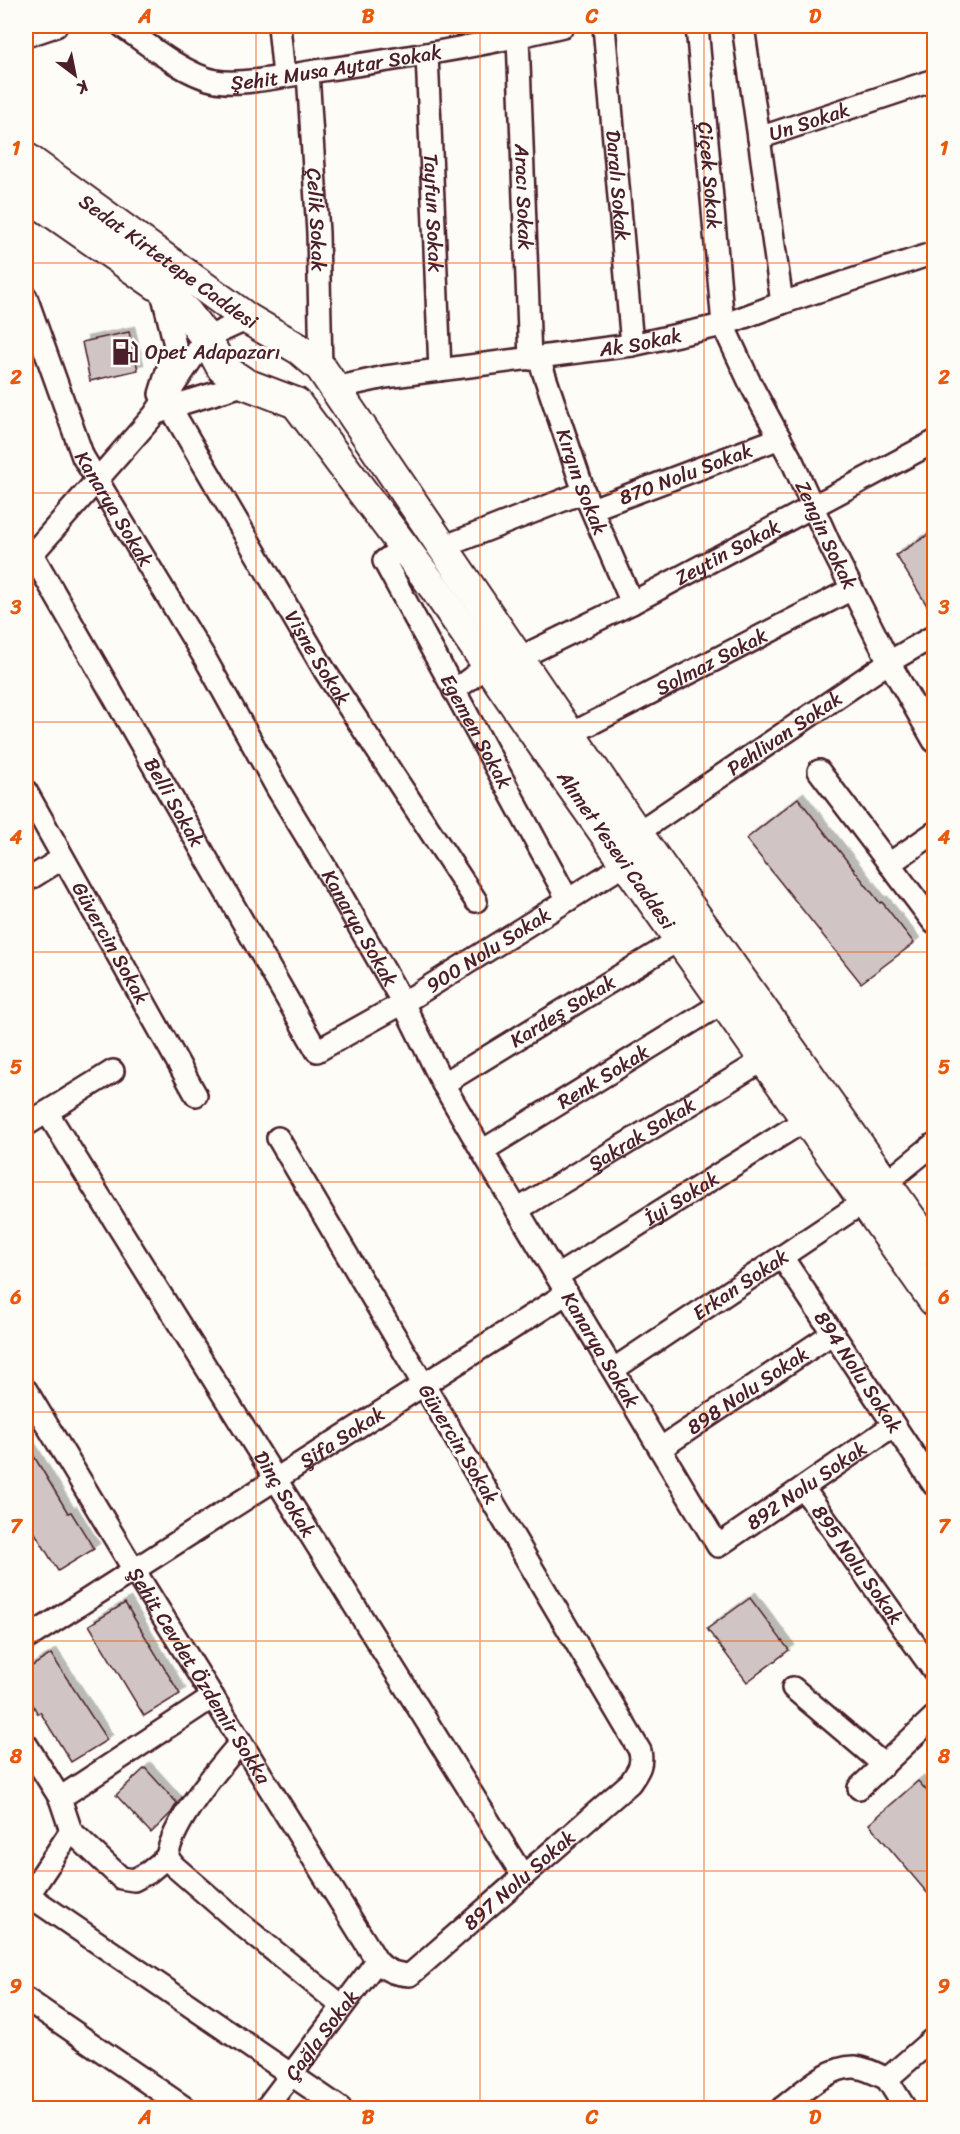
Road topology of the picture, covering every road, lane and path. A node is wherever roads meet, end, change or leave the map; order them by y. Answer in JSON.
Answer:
{"nodes":[{"id":1,"x":56,"y":26,"type":"edge"},
{"id":2,"x":122,"y":26,"type":"edge"},
{"id":3,"x":279,"y":26,"type":"edge"},
{"id":4,"x":564,"y":26,"type":"edge"},
{"id":5,"x":604,"y":26,"type":"edge"},
{"id":6,"x":697,"y":26,"type":"edge"},
{"id":7,"x":742,"y":26,"type":"edge"},
{"id":8,"x":26,"y":36,"type":"edge"},
{"id":9,"x":518,"y":37,"type":"junction"},
{"id":10,"x":427,"y":54,"type":"junction"},
{"id":11,"x":308,"y":73,"type":"junction"},
{"id":12,"x":284,"y":76,"type":"junction"},
{"id":13,"x":934,"y":80,"type":"edge"},
{"id":14,"x":759,"y":138,"type":"junction"},
{"id":15,"x":26,"y":158,"type":"edge"},
{"id":16,"x":26,"y":194,"type":"edge"},
{"id":17,"x":934,"y":253,"type":"edge"},
{"id":18,"x":161,"y":288,"type":"junction"},
{"id":19,"x":26,"y":297,"type":"edge"},
{"id":20,"x":782,"y":303,"type":"junction"},
{"id":21,"x":248,"y":319,"type":"junction"},
{"id":22,"x":723,"y":325,"type":"junction"},
{"id":23,"x":206,"y":338,"type":"junction"},
{"id":24,"x":632,"y":345,"type":"junction"},
{"id":25,"x":34,"y":351,"type":"edge"},
{"id":26,"x":534,"y":359,"type":"junction"},
{"id":27,"x":440,"y":370,"type":"junction"},
{"id":28,"x":328,"y":378,"type":"junction"},
{"id":29,"x":246,"y":384,"type":"junction"},
{"id":30,"x":296,"y":402,"type":"junction"},
{"id":31,"x":162,"y":411,"type":"junction"},
{"id":32,"x":780,"y":438,"type":"junction"},
{"id":33,"x":934,"y":442,"type":"edge"},
{"id":34,"x":96,"y":480,"type":"junction"},
{"id":35,"x":588,"y":501,"type":"junction"},
{"id":36,"x":813,"y":507,"type":"junction"},
{"id":37,"x":443,"y":547,"type":"junction"},
{"id":38,"x":394,"y":554,"type":"junction"},
{"id":39,"x":29,"y":557,"type":"edge"},
{"id":40,"x":852,"y":589,"type":"junction"},
{"id":41,"x":632,"y":603,"type":"junction"},
{"id":42,"x":934,"y":636,"type":"edge"},
{"id":43,"x":519,"y":658,"type":"junction"},
{"id":44,"x":889,"y":662,"type":"junction"},
{"id":45,"x":488,"y":664,"type":"junction"},
{"id":46,"x":454,"y":691,"type":"junction"},
{"id":47,"x":571,"y":734,"type":"junction"},
{"id":48,"x":934,"y":741,"type":"edge"},
{"id":49,"x":819,"y":771,"type":"dead end"},
{"id":50,"x":26,"y":791,"type":"edge"},
{"id":51,"x":637,"y":833,"type":"junction"},
{"id":52,"x":934,"y":833,"type":"edge"},
{"id":53,"x":63,"y":858,"type":"junction"},
{"id":54,"x":627,"y":863,"type":"junction"},
{"id":55,"x":889,"y":864,"type":"junction"},
{"id":56,"x":26,"y":880,"type":"edge"},
{"id":57,"x":568,"y":900,"type":"junction"},
{"id":58,"x":476,"y":901,"type":"dead end"},
{"id":59,"x":934,"y":923,"type":"edge"},
{"id":60,"x":680,"y":939,"type":"junction"},
{"id":61,"x":724,"y":1002,"type":"junction"},
{"id":62,"x":403,"y":1003,"type":"junction"},
{"id":63,"x":317,"y":1052,"type":"joint"},
{"id":64,"x":765,"y":1059,"type":"junction"},
{"id":65,"x":113,"y":1071,"type":"dead end"},
{"id":66,"x":443,"y":1084,"type":"junction"},
{"id":67,"x":196,"y":1095,"type":"dead end"},
{"id":68,"x":46,"y":1112,"type":"junction"},
{"id":69,"x":807,"y":1119,"type":"junction"},
{"id":70,"x":26,"y":1125,"type":"edge"},
{"id":71,"x":278,"y":1138,"type":"dead end"},
{"id":72,"x":934,"y":1144,"type":"edge"},
{"id":73,"x":482,"y":1151,"type":"junction"},
{"id":74,"x":876,"y":1192,"type":"junction"},
{"id":75,"x":517,"y":1210,"type":"junction"},
{"id":76,"x":934,"y":1251,"type":"edge"},
{"id":77,"x":782,"y":1257,"type":"junction"},
{"id":78,"x":562,"y":1284,"type":"junction"},
{"id":79,"x":934,"y":1301,"type":"edge"},
{"id":80,"x":833,"y":1333,"type":"junction"},
{"id":81,"x":614,"y":1370,"type":"junction"},
{"id":82,"x":423,"y":1384,"type":"junction"},
{"id":83,"x":26,"y":1390,"type":"edge"},
{"id":84,"x":894,"y":1425,"type":"junction"},
{"id":85,"x":661,"y":1448,"type":"junction"},
{"id":86,"x":275,"y":1479,"type":"junction"},
{"id":87,"x":934,"y":1485,"type":"edge"},
{"id":88,"x":803,"y":1488,"type":"junction"},
{"id":89,"x":718,"y":1546,"type":"joint"},
{"id":90,"x":134,"y":1570,"type":"junction"},
{"id":91,"x":26,"y":1639,"type":"edge"},
{"id":92,"x":934,"y":1671,"type":"edge"},
{"id":93,"x":793,"y":1688,"type":"dead end"},
{"id":94,"x":213,"y":1697,"type":"junction"},
{"id":95,"x":934,"y":1717,"type":"edge"},
{"id":96,"x":241,"y":1742,"type":"junction"},
{"id":97,"x":26,"y":1744,"type":"edge"},
{"id":98,"x":640,"y":1751,"type":"joint"},
{"id":99,"x":884,"y":1765,"type":"junction"},
{"id":100,"x":860,"y":1788,"type":"dead end"},
{"id":101,"x":60,"y":1798,"type":"junction"},
{"id":102,"x":70,"y":1831,"type":"junction"},
{"id":103,"x":168,"y":1857,"type":"junction"},
{"id":104,"x":523,"y":1876,"type":"junction"},
{"id":105,"x":27,"y":1897,"type":"edge"},
{"id":106,"x":377,"y":1961,"type":"junction"},
{"id":107,"x":26,"y":1999,"type":"edge"},
{"id":108,"x":342,"y":2006,"type":"junction"},
{"id":109,"x":934,"y":2038,"type":"edge"},
{"id":110,"x":291,"y":2075,"type":"junction"},
{"id":111,"x":886,"y":2079,"type":"junction"},
{"id":112,"x":185,"y":2109,"type":"edge"},
{"id":113,"x":266,"y":2109,"type":"edge"},
{"id":114,"x":340,"y":2109,"type":"edge"},
{"id":115,"x":782,"y":2109,"type":"edge"},
{"id":116,"x":905,"y":2109,"type":"edge"}],
"edges":[{"from":1,"to":8,"type":"street"},
{"from":2,"to":12,"type":"street","name":"Şehit Musa Aytar Sokak"},
{"from":3,"to":12,"type":"street"},
{"from":4,"to":9,"type":"street","name":"Şehit Musa Aytar Sokak"},
{"from":5,"to":24,"type":"street","name":"Daralı Sokak"},
{"from":6,"to":22,"type":"street","name":"Çiçek Sokak"},
{"from":7,"to":14,"type":"street","name":"Un Sokak"},
{"from":9,"to":10,"type":"street","name":"Şehit Musa Aytar Sokak"},
{"from":9,"to":26,"type":"street","name":"Aracı Sokak"},
{"from":10,"to":11,"type":"street","name":"Şehit Musa Aytar Sokak"},
{"from":10,"to":27,"type":"street","name":"Tayfun Sokak"},
{"from":11,"to":12,"type":"street","name":"Şehit Musa Aytar Sokak"},
{"from":11,"to":28,"type":"street","name":"Çelik Sokak"},
{"from":13,"to":14,"type":"street","name":"Un Sokak"},
{"from":14,"to":20,"type":"street"},
{"from":15,"to":21,"type":"main road","name":"Sedat Kirtetepe Caddesi"},
{"from":16,"to":18,"type":"main road","name":"Sedat Kirtetepe Caddesi"},
{"from":17,"to":20,"type":"street","name":"Ak Sokak"},
{"from":18,"to":23,"type":"main road","name":"Sedat Kirtetepe Caddesi"},
{"from":18,"to":31,"type":"street"},
{"from":19,"to":25,"type":"street","name":"Kanarya Sokak"},
{"from":20,"to":22,"type":"street","name":"Ak Sokak"},
{"from":21,"to":23,"type":"street"},
{"from":21,"to":28,"type":"main road","name":"Sedat Kirtetepe Caddesi"},
{"from":22,"to":24,"type":"street","name":"Ak Sokak"},
{"from":22,"to":32,"type":"street","name":"Zengin Sokak"},
{"from":23,"to":29,"type":"main road","name":"Sedat Kirtetepe Caddesi"},
{"from":23,"to":31,"type":"street"},
{"from":24,"to":26,"type":"street","name":"Ak Sokak"},
{"from":25,"to":34,"type":"street","name":"Kanarya Sokak"},
{"from":26,"to":27,"type":"street","name":"Ak Sokak"},
{"from":26,"to":35,"type":"street","name":"Kırgın Sokak"},
{"from":27,"to":28,"type":"street","name":"Ak Sokak"},
{"from":28,"to":30,"type":"main road"},
{"from":28,"to":37,"type":"main road","name":"Ahmet Yesevi Caddesi"},
{"from":29,"to":30,"type":"main road","name":"Sedat Kirtetepe Caddesi"},
{"from":29,"to":31,"type":"street"},
{"from":30,"to":38,"type":"main road","name":"Ahmet Yesevi Caddesi"},
{"from":31,"to":34,"type":"street"},
{"from":31,"to":58,"type":"street","name":"Vişne Sokak"},
{"from":32,"to":35,"type":"street","name":"870 Nolu Sokak"},
{"from":32,"to":36,"type":"street","name":"Zengin Sokak"},
{"from":33,"to":36,"type":"street","name":"Zeytin Sokak"},
{"from":34,"to":39,"type":"street"},
{"from":34,"to":62,"type":"street","name":"Kanarya Sokak"},
{"from":35,"to":37,"type":"street","name":"870 Nolu Sokak"},
{"from":35,"to":41,"type":"street","name":"Kırgın Sokak"},
{"from":36,"to":40,"type":"street","name":"Zengin Sokak"},
{"from":36,"to":41,"type":"street","name":"Zeytin Sokak"},
{"from":37,"to":43,"type":"main road","name":"Ahmet Yesevi Caddesi"},
{"from":38,"to":45,"type":"main road","name":"Ahmet Yesevi Caddesi"},
{"from":38,"to":46,"type":"street","name":"Egemen Sokak"},
{"from":39,"to":63,"type":"street","name":"Belli Sokak"},
{"from":40,"to":44,"type":"street","name":"Zengin Sokak"},
{"from":40,"to":47,"type":"street","name":"Solmaz Sokak"},
{"from":41,"to":43,"type":"street","name":"Zeytin Sokak"},
{"from":42,"to":44,"type":"street","name":"Pehlivan Sokak"},
{"from":43,"to":47,"type":"main road","name":"Ahmet Yesevi Caddesi"},
{"from":44,"to":48,"type":"street","name":"Zengin Sokak"},
{"from":44,"to":51,"type":"street","name":"Pehlivan Sokak"},
{"from":45,"to":46,"type":"street"},
{"from":45,"to":54,"type":"main road","name":"Ahmet Yesevi Caddesi"},
{"from":46,"to":57,"type":"street","name":"Egemen Sokak"},
{"from":47,"to":51,"type":"main road","name":"Ahmet Yesevi Caddesi"},
{"from":49,"to":55,"type":"street"},
{"from":50,"to":53,"type":"street","name":"Güvercin Sokak"},
{"from":51,"to":74,"type":"main road","name":"Ahmet Yesevi Caddesi"},
{"from":52,"to":55,"type":"street"},
{"from":53,"to":56,"type":"street"},
{"from":53,"to":67,"type":"street","name":"Güvercin Sokak"},
{"from":54,"to":57,"type":"street","name":"900 Nolu Sokak"},
{"from":54,"to":60,"type":"main road","name":"Ahmet Yesevi Caddesi"},
{"from":55,"to":59,"type":"street"},
{"from":57,"to":62,"type":"street","name":"900 Nolu Sokak"},
{"from":60,"to":61,"type":"main road","name":"Ahmet Yesevi Caddesi"},
{"from":60,"to":66,"type":"street","name":"Kardeş Sokak"},
{"from":61,"to":64,"type":"main road","name":"Ahmet Yesevi Caddesi"},
{"from":61,"to":73,"type":"street","name":"Renk Sokak"},
{"from":62,"to":63,"type":"street","name":"900 Nolu Sokak"},
{"from":62,"to":66,"type":"street","name":"Kanarya Sokak"},
{"from":64,"to":69,"type":"main road","name":"Ahmet Yesevi Caddesi"},
{"from":64,"to":75,"type":"street","name":"Şakrak Sokak"},
{"from":65,"to":68,"type":"street"},
{"from":66,"to":73,"type":"street","name":"Kanarya Sokak"},
{"from":68,"to":70,"type":"street"},
{"from":68,"to":86,"type":"street","name":"Dinç Sokak"},
{"from":69,"to":74,"type":"main road","name":"Ahmet Yesevi Caddesi"},
{"from":69,"to":78,"type":"street","name":"İyi Sokak"},
{"from":71,"to":82,"type":"street","name":"Güvercin Sokak"},
{"from":72,"to":74,"type":"street","name":"Erkan Sokak"},
{"from":73,"to":75,"type":"street","name":"Kanarya Sokak"},
{"from":74,"to":76,"type":"main road","name":"Ahmet Yesevi Caddesi"},
{"from":74,"to":77,"type":"street","name":"Erkan Sokak"},
{"from":74,"to":79,"type":"main road","name":"Ahmet Yesevi Caddesi"},
{"from":75,"to":78,"type":"street","name":"Kanarya Sokak"},
{"from":77,"to":80,"type":"street","name":"894 Nolu Sokak"},
{"from":77,"to":81,"type":"street","name":"Erkan Sokak"},
{"from":78,"to":81,"type":"street","name":"Kanarya Sokak"},
{"from":78,"to":82,"type":"street","name":"Şifa Sokak"},
{"from":80,"to":84,"type":"street","name":"894 Nolu Sokak"},
{"from":80,"to":85,"type":"street","name":"898 Nolu Sokak"},
{"from":81,"to":85,"type":"street","name":"Kanarya Sokak"},
{"from":82,"to":86,"type":"street","name":"Şifa Sokak"},
{"from":82,"to":98,"type":"street","name":"Güvercin Sokak"},
{"from":83,"to":90,"type":"street","name":"Şehit Cevdet Özdemir Sokka"},
{"from":84,"to":87,"type":"street","name":"894 Nolu Sokak"},
{"from":84,"to":88,"type":"street","name":"892 Nolu Sokak"},
{"from":85,"to":89,"type":"street","name":"Kanarya Sokak"},
{"from":86,"to":90,"type":"street","name":"Şifa Sokak"},
{"from":86,"to":104,"type":"street","name":"Dinç Sokak"},
{"from":88,"to":89,"type":"street","name":"892 Nolu Sokak"},
{"from":88,"to":92,"type":"street","name":"895 Nolu Sokak"},
{"from":90,"to":91,"type":"street","name":"Şifa Sokak"},
{"from":90,"to":94,"type":"street","name":"Şehit Cevdet Özdemir Sokka"},
{"from":93,"to":99,"type":"street"},
{"from":94,"to":96,"type":"street","name":"Şehit Cevdet Özdemir Sokka"},
{"from":94,"to":101,"type":"street"},
{"from":95,"to":99,"type":"street"},
{"from":96,"to":103,"type":"street"},
{"from":96,"to":106,"type":"street","name":"Şehit Cevdet Özdemir Sokka"},
{"from":97,"to":101,"type":"street"},
{"from":98,"to":104,"type":"street","name":"897 Nolu Sokak"},
{"from":99,"to":100,"type":"street"},
{"from":101,"to":102,"type":"street"},
{"from":102,"to":103,"type":"street"},
{"from":102,"to":105,"type":"street"},
{"from":103,"to":108,"type":"street"},
{"from":104,"to":106,"type":"street","name":"897 Nolu Sokak"},
{"from":105,"to":110,"type":"street"},
{"from":106,"to":108,"type":"street","name":"Çağla Sokak"},
{"from":107,"to":112,"type":"street"},
{"from":108,"to":110,"type":"street","name":"Çağla Sokak"},
{"from":109,"to":111,"type":"street"},
{"from":110,"to":113,"type":"street","name":"Çağla Sokak"},
{"from":110,"to":114,"type":"street"},
{"from":111,"to":115,"type":"street"},
{"from":111,"to":116,"type":"street"}]}
